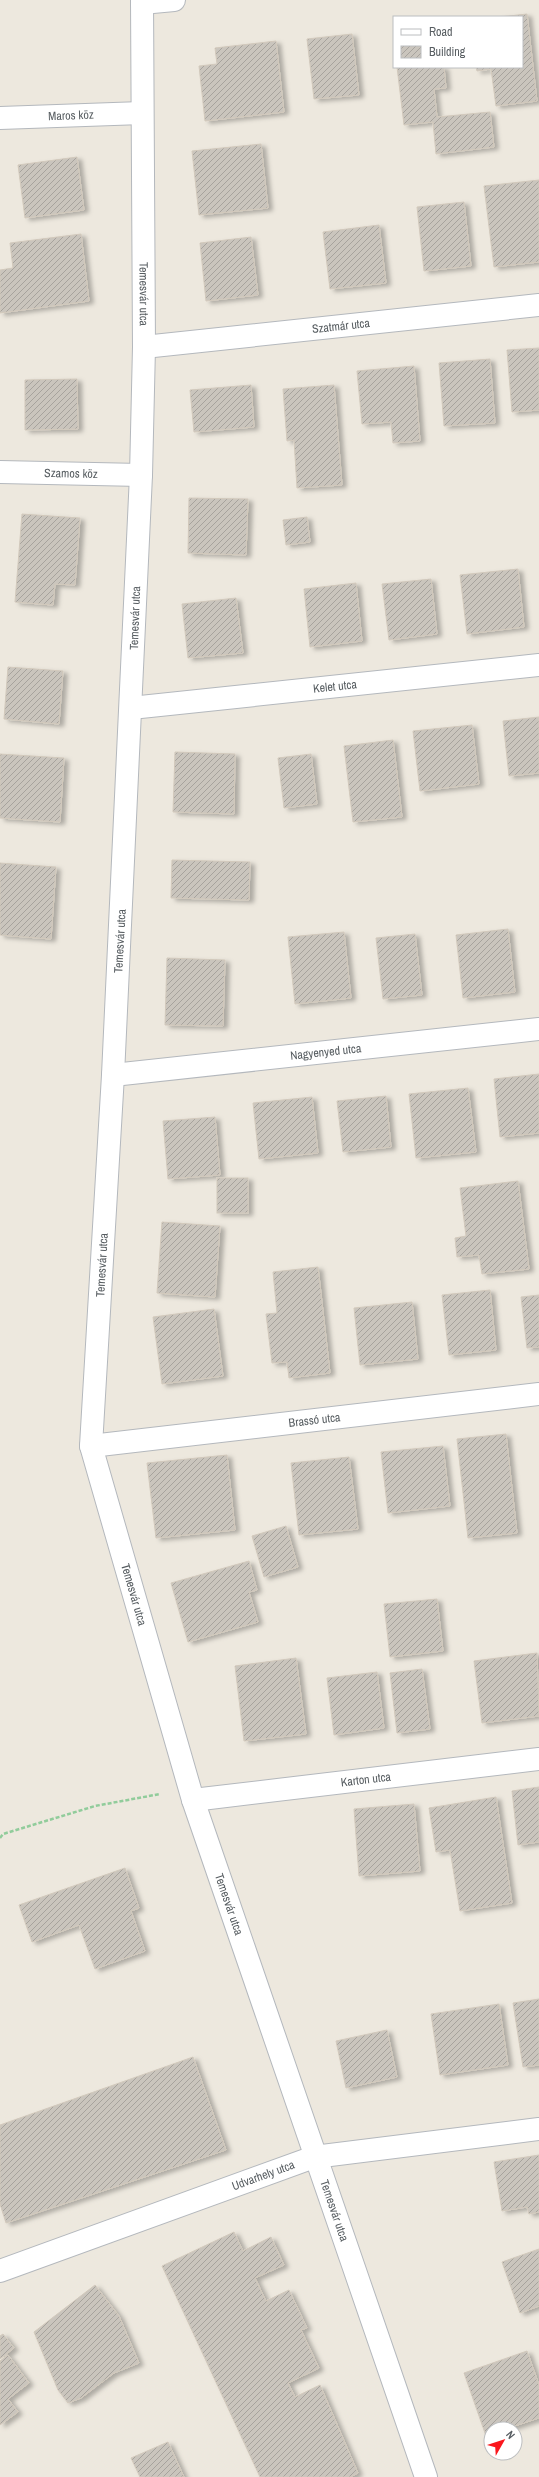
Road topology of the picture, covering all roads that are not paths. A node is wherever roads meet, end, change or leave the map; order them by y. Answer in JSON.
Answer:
{"nodes":[{"id":1,"x":174,"y":0,"type":"edge"},
{"id":2,"x":142,"y":2,"type":"edge"},
{"id":3,"x":142,"y":113,"type":"junction"},
{"id":4,"x":0,"y":118,"type":"edge"},
{"id":5,"x":539,"y":305,"type":"edge"},
{"id":6,"x":144,"y":347,"type":"junction"},
{"id":7,"x":0,"y":472,"type":"edge"},
{"id":8,"x":141,"y":475,"type":"junction"},
{"id":9,"x":539,"y":665,"type":"edge"},
{"id":10,"x":131,"y":708,"type":"junction"},
{"id":11,"x":539,"y":1029,"type":"edge"},
{"id":12,"x":113,"y":1075,"type":"junction"},
{"id":13,"x":539,"y":1394,"type":"edge"},
{"id":14,"x":90,"y":1446,"type":"junction"},
{"id":15,"x":539,"y":1759,"type":"edge"},
{"id":16,"x":191,"y":1794,"type":"junction"},
{"id":17,"x":539,"y":2129,"type":"edge"},
{"id":18,"x":314,"y":2157,"type":"junction"},
{"id":19,"x":0,"y":2272,"type":"edge"},
{"id":20,"x":426,"y":2477,"type":"edge"}],
"edges":[{"from":1,"to":2,"type":"street"},
{"from":2,"to":3,"type":"street","name":"Temesvár utca"},
{"from":3,"to":4,"type":"street","name":"Maros köz"},
{"from":3,"to":6,"type":"street","name":"Temesvár utca"},
{"from":5,"to":6,"type":"street","name":"Szatmár utca"},
{"from":6,"to":8,"type":"street","name":"Temesvár utca"},
{"from":7,"to":8,"type":"street","name":"Szamos köz"},
{"from":8,"to":10,"type":"street","name":"Temesvár utca"},
{"from":9,"to":10,"type":"street","name":"Kelet utca"},
{"from":10,"to":12,"type":"street","name":"Temesvár utca"},
{"from":11,"to":12,"type":"street","name":"Nagyenyed utca"},
{"from":12,"to":14,"type":"street","name":"Temesvár utca"},
{"from":13,"to":14,"type":"street","name":"Brassó utca"},
{"from":14,"to":16,"type":"street","name":"Temesvár utca"},
{"from":15,"to":16,"type":"street","name":"Karton utca"},
{"from":16,"to":18,"type":"street","name":"Temesvár utca"},
{"from":17,"to":18,"type":"street","name":"Udvarhely utca"},
{"from":18,"to":19,"type":"street","name":"Udvarhely utca"},
{"from":18,"to":20,"type":"street","name":"Temesvár utca"}]}
